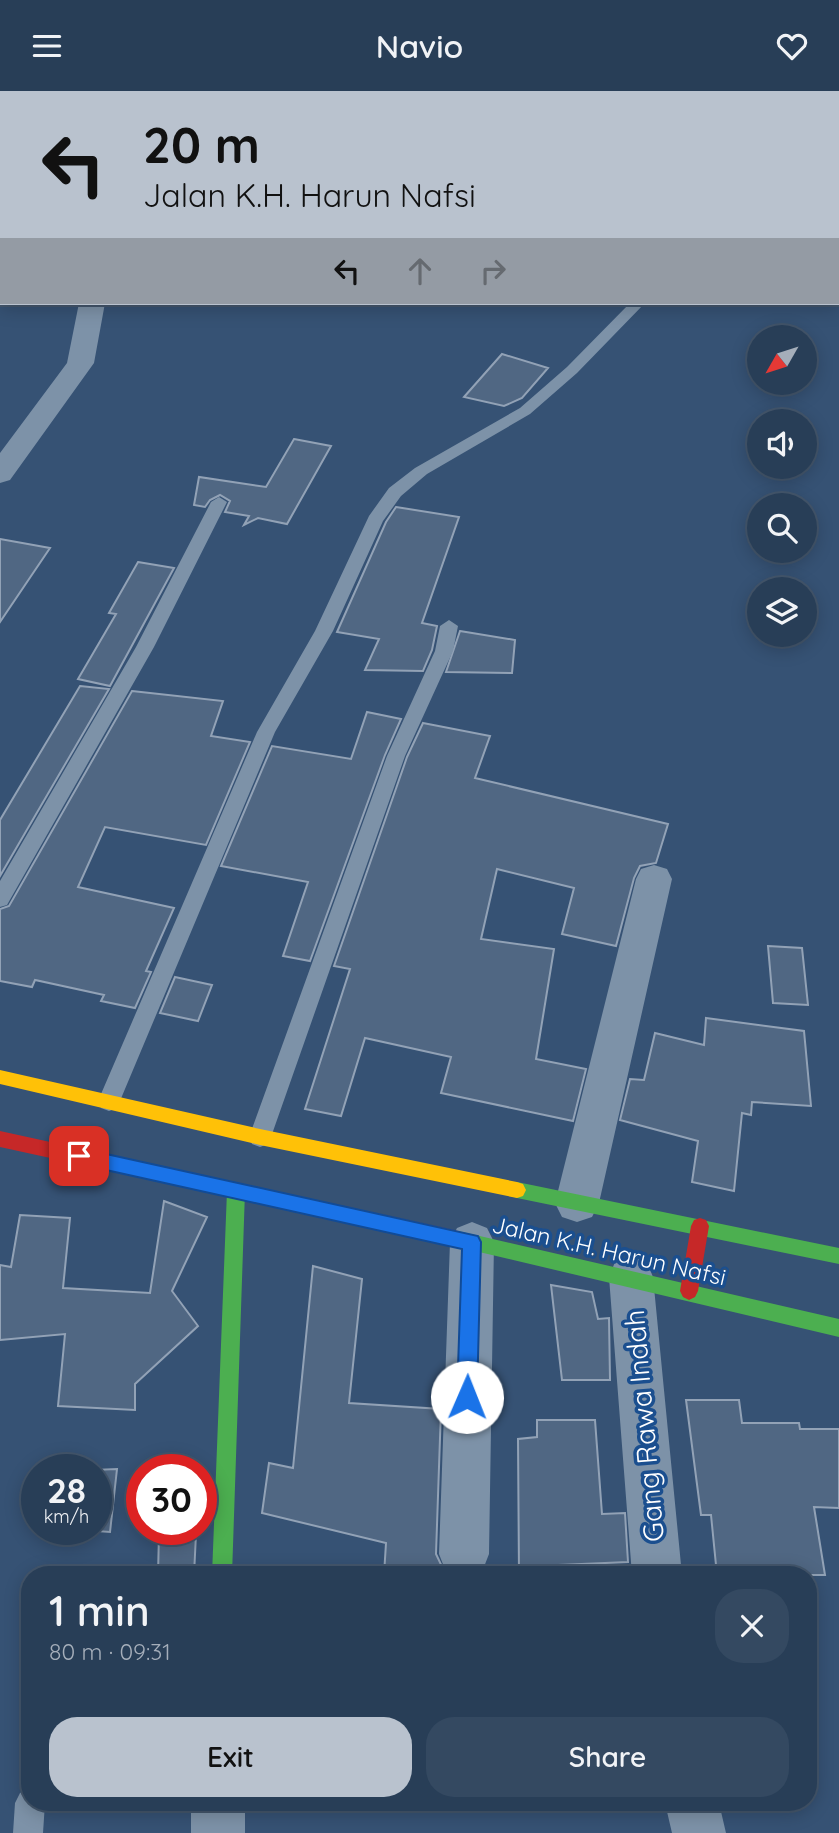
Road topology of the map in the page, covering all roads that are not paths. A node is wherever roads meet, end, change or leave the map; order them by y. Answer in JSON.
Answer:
{"nodes":[{"id":1,"x":92,"y":305,"type":"edge"},
{"id":2,"x":636,"y":305,"type":"edge"},
{"id":3,"x":0,"y":474,"type":"edge"},
{"id":4,"x":219,"y":502,"type":"dead end"},
{"id":5,"x":449,"y":626,"type":"dead end"},
{"id":6,"x":654,"y":879,"type":"dead end"},
{"id":7,"x":0,"y":899,"type":"edge"},
{"id":8,"x":0,"y":1077,"type":"edge"},
{"id":9,"x":109,"y":1101,"type":"junction"},
{"id":10,"x":260,"y":1137,"type":"junction"},
{"id":11,"x":0,"y":1139,"type":"edge"},
{"id":12,"x":236,"y":1191,"type":"junction"},
{"id":13,"x":577,"y":1203,"type":"junction"},
{"id":14,"x":700,"y":1226,"type":"junction"},
{"id":15,"x":472,"y":1242,"type":"junction"},
{"id":16,"x":839,"y":1256,"type":"edge"},
{"id":17,"x":631,"y":1277,"type":"junction"},
{"id":18,"x":689,"y":1291,"type":"junction"},
{"id":19,"x":839,"y":1328,"type":"edge"},
{"id":20,"x":464,"y":1554,"type":"dead end"},
{"id":21,"x":222,"y":1566,"type":"edge"},
{"id":22,"x":655,"y":1566,"type":"edge"},
{"id":23,"x":29,"y":1811,"type":"edge"},
{"id":24,"x":218,"y":1811,"type":"edge"},
{"id":25,"x":694,"y":1811,"type":"edge"},
{"id":26,"x":28,"y":1833,"type":"edge"},
{"id":27,"x":218,"y":1833,"type":"edge"},
{"id":28,"x":699,"y":1833,"type":"edge"}],
"edges":[{"from":1,"to":3,"type":"street"},
{"from":2,"to":9,"type":"lane"},
{"from":4,"to":7,"type":"lane"},
{"from":5,"to":10,"type":"lane"},
{"from":6,"to":13,"type":"street"},
{"from":8,"to":9,"type":"main road","name":"Jalan K.H. Harun Nafsi"},
{"from":9,"to":10,"type":"main road","name":"Jalan K.H. Harun Nafsi"},
{"from":10,"to":13,"type":"main road","name":"Jalan K.H. Harun Nafsi"},
{"from":11,"to":12,"type":"main road","name":"Jalan K.H. Harun Nafsi"},
{"from":12,"to":15,"type":"main road","name":"Jalan K.H. Harun Nafsi"},
{"from":12,"to":21,"type":"main road"},
{"from":13,"to":14,"type":"main road","name":"Jalan K.H. Harun Nafsi"},
{"from":14,"to":16,"type":"main road","name":"Jalan K.H. Harun Nafsi"},
{"from":14,"to":18,"type":"main road"},
{"from":15,"to":17,"type":"main road","name":"Jalan K.H. Harun Nafsi"},
{"from":15,"to":20,"type":"street"},
{"from":17,"to":18,"type":"main road","name":"Jalan K.H. Harun Nafsi"},
{"from":17,"to":22,"type":"street","name":"Gang Rawa Indah"},
{"from":18,"to":19,"type":"main road","name":"Jalan K.H. Harun Nafsi"},
{"from":23,"to":26,"type":"lane"},
{"from":24,"to":27,"type":"street"},
{"from":25,"to":28,"type":"street"}]}
